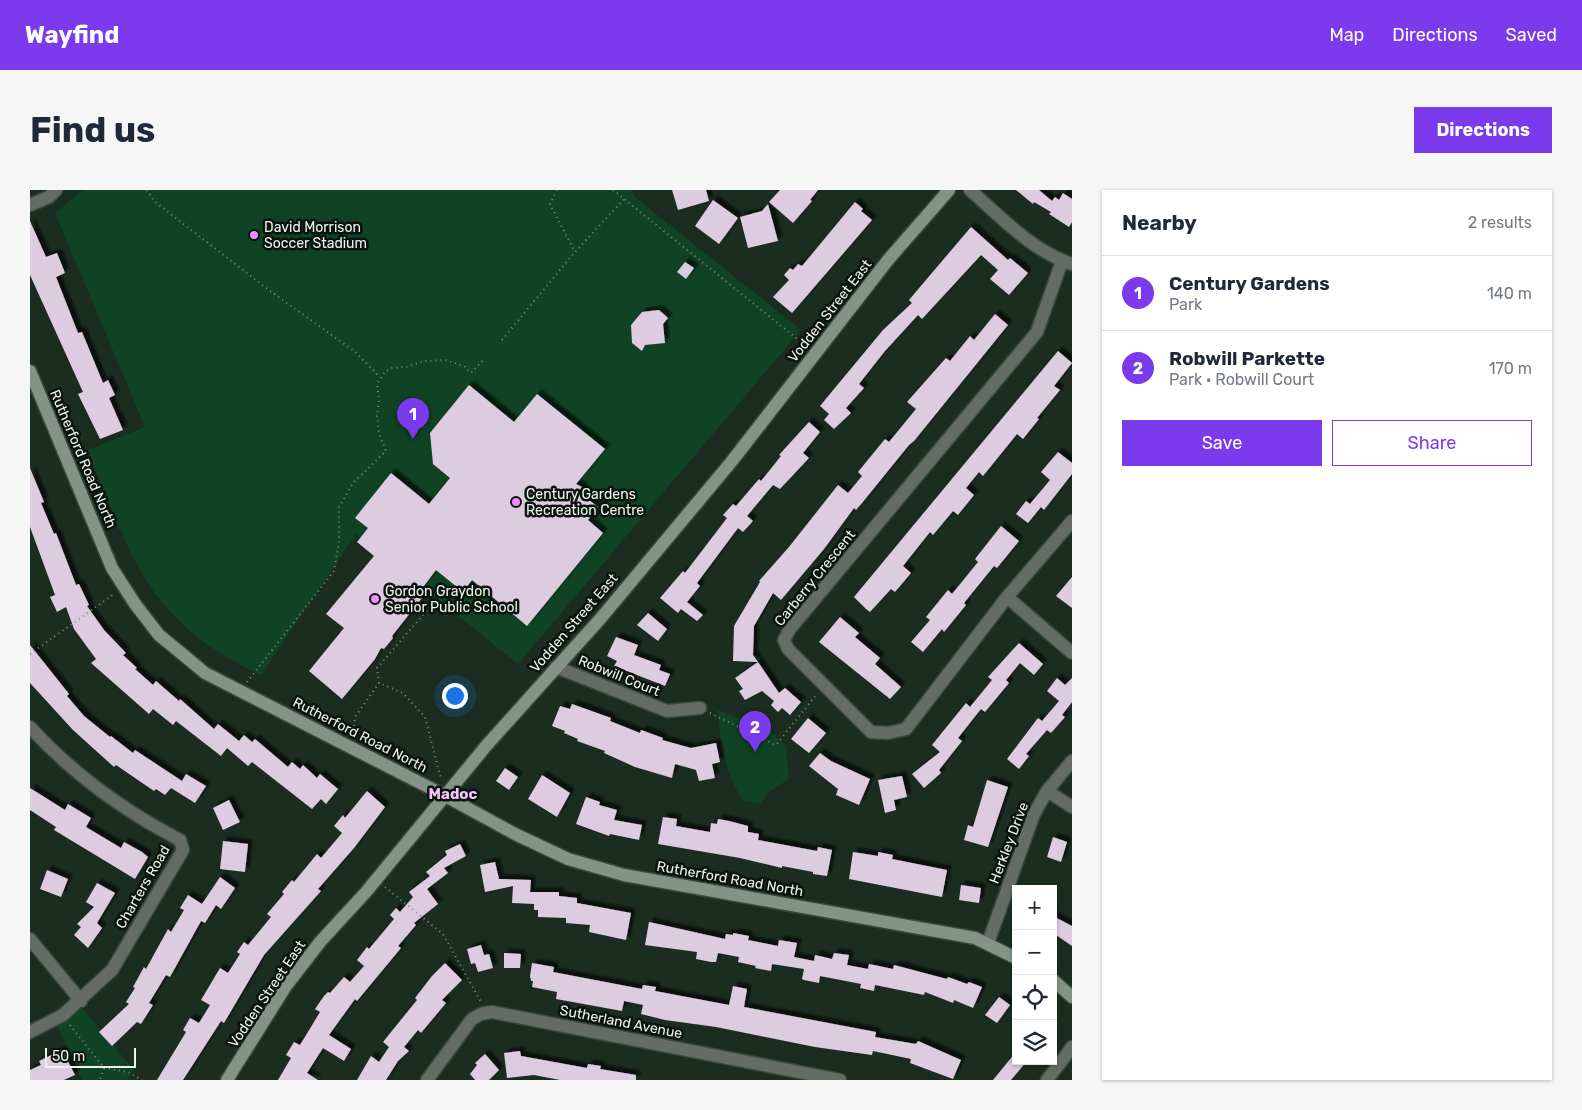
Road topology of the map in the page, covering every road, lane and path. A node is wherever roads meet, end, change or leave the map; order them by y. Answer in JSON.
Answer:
{"nodes":[{"id":1,"x":56,"y":190,"type":"edge"},
{"id":2,"x":147,"y":190,"type":"edge"},
{"id":3,"x":557,"y":190,"type":"edge"},
{"id":4,"x":613,"y":190,"type":"edge"},
{"id":5,"x":949,"y":190,"type":"edge"},
{"id":6,"x":970,"y":190,"type":"edge"},
{"id":7,"x":624,"y":199,"type":"junction"},
{"id":8,"x":30,"y":205,"type":"edge"},
{"id":9,"x":575,"y":252,"type":"junction"},
{"id":10,"x":1067,"y":262,"type":"edge"},
{"id":11,"x":502,"y":340,"type":"dead end"},
{"id":12,"x":816,"y":353,"type":"junction"},
{"id":13,"x":485,"y":358,"type":"dead end"},
{"id":14,"x":30,"y":371,"type":"edge"},
{"id":15,"x":380,"y":377,"type":"junction"},
{"id":16,"x":1072,"y":521,"type":"edge"},
{"id":17,"x":124,"y":586,"type":"junction"},
{"id":18,"x":1007,"y":597,"type":"junction"},
{"id":19,"x":430,"y":607,"type":"dead end"},
{"id":20,"x":1072,"y":653,"type":"edge"},
{"id":21,"x":30,"y":654,"type":"edge"},
{"id":22,"x":556,"y":667,"type":"junction"},
{"id":23,"x":379,"y":684,"type":"junction"},
{"id":24,"x":824,"y":686,"type":"junction"},
{"id":25,"x":241,"y":691,"type":"junction"},
{"id":26,"x":700,"y":708,"type":"joint"},
{"id":27,"x":30,"y":726,"type":"edge"},
{"id":28,"x":352,"y":748,"type":"junction"},
{"id":29,"x":1072,"y":761,"type":"edge"},
{"id":30,"x":1047,"y":791,"type":"junction"},
{"id":31,"x":444,"y":796,"type":"junction"},
{"id":32,"x":1072,"y":806,"type":"edge"},
{"id":33,"x":376,"y":880,"type":"junction"},
{"id":34,"x":30,"y":939,"type":"edge"},
{"id":35,"x":988,"y":943,"type":"junction"},
{"id":36,"x":1012,"y":956,"type":"edge"},
{"id":37,"x":1057,"y":984,"type":"edge"},
{"id":38,"x":1072,"y":997,"type":"edge"},
{"id":39,"x":81,"y":1001,"type":"junction"},
{"id":40,"x":486,"y":1013,"type":"junction"},
{"id":41,"x":63,"y":1015,"type":"junction"},
{"id":42,"x":30,"y":1032,"type":"edge"},
{"id":43,"x":1072,"y":1047,"type":"edge"},
{"id":44,"x":104,"y":1068,"type":"junction"},
{"id":45,"x":100,"y":1080,"type":"edge"},
{"id":46,"x":142,"y":1080,"type":"edge"},
{"id":47,"x":227,"y":1080,"type":"edge"},
{"id":48,"x":427,"y":1080,"type":"edge"},
{"id":49,"x":840,"y":1080,"type":"edge"},
{"id":50,"x":1047,"y":1080,"type":"edge"}],
"edges":[{"from":1,"to":8,"type":"street"},
{"from":2,"to":15,"type":"path"},
{"from":3,"to":9,"type":"path"},
{"from":4,"to":7,"type":"path"},
{"from":5,"to":12,"type":"street","name":"Vodden Street East"},
{"from":6,"to":10,"type":"street"},
{"from":7,"to":9,"type":"path"},
{"from":7,"to":12,"type":"path"},
{"from":9,"to":11,"type":"path"},
{"from":10,"to":24,"type":"street","name":"Carberry Crescent"},
{"from":12,"to":22,"type":"street","name":"Vodden Street East"},
{"from":13,"to":15,"type":"path"},
{"from":14,"to":17,"type":"street","name":"Rutherford Road North"},
{"from":15,"to":25,"type":"path"},
{"from":16,"to":18,"type":"street","name":"Carberry Crescent"},
{"from":17,"to":21,"type":"path"},
{"from":17,"to":25,"type":"street","name":"Rutherford Road North"},
{"from":18,"to":20,"type":"street"},
{"from":18,"to":24,"type":"street","name":"Carberry Crescent"},
{"from":19,"to":23,"type":"path"},
{"from":22,"to":26,"type":"street","name":"Robwill Court"},
{"from":22,"to":31,"type":"street","name":"Vodden Street East"},
{"from":23,"to":28,"type":"path"},
{"from":23,"to":31,"type":"path"},
{"from":24,"to":26,"type":"path"},
{"from":25,"to":28,"type":"street","name":"Rutherford Road North"},
{"from":27,"to":39,"type":"street","name":"Charters Road"},
{"from":28,"to":31,"type":"street","name":"Rutherford Road North"},
{"from":29,"to":30,"type":"street","name":"Herkley Drive"},
{"from":30,"to":32,"type":"street"},
{"from":30,"to":35,"type":"street","name":"Herkley Drive"},
{"from":31,"to":33,"type":"street","name":"Vodden Street East"},
{"from":31,"to":35,"type":"street","name":"Rutherford Road North"},
{"from":33,"to":40,"type":"path"},
{"from":33,"to":47,"type":"street","name":"Vodden Street East"},
{"from":34,"to":39,"type":"street"},
{"from":35,"to":36,"type":"street","name":"Rutherford Road North"},
{"from":37,"to":38,"type":"street"},
{"from":39,"to":41,"type":"street","name":"Charters Road"},
{"from":40,"to":48,"type":"street"},
{"from":40,"to":49,"type":"street","name":"Sutherland Avenue"},
{"from":41,"to":42,"type":"street","name":"Charters Road"},
{"from":41,"to":44,"type":"path"},
{"from":43,"to":50,"type":"street"},
{"from":44,"to":45,"type":"path"},
{"from":44,"to":46,"type":"path"}]}
